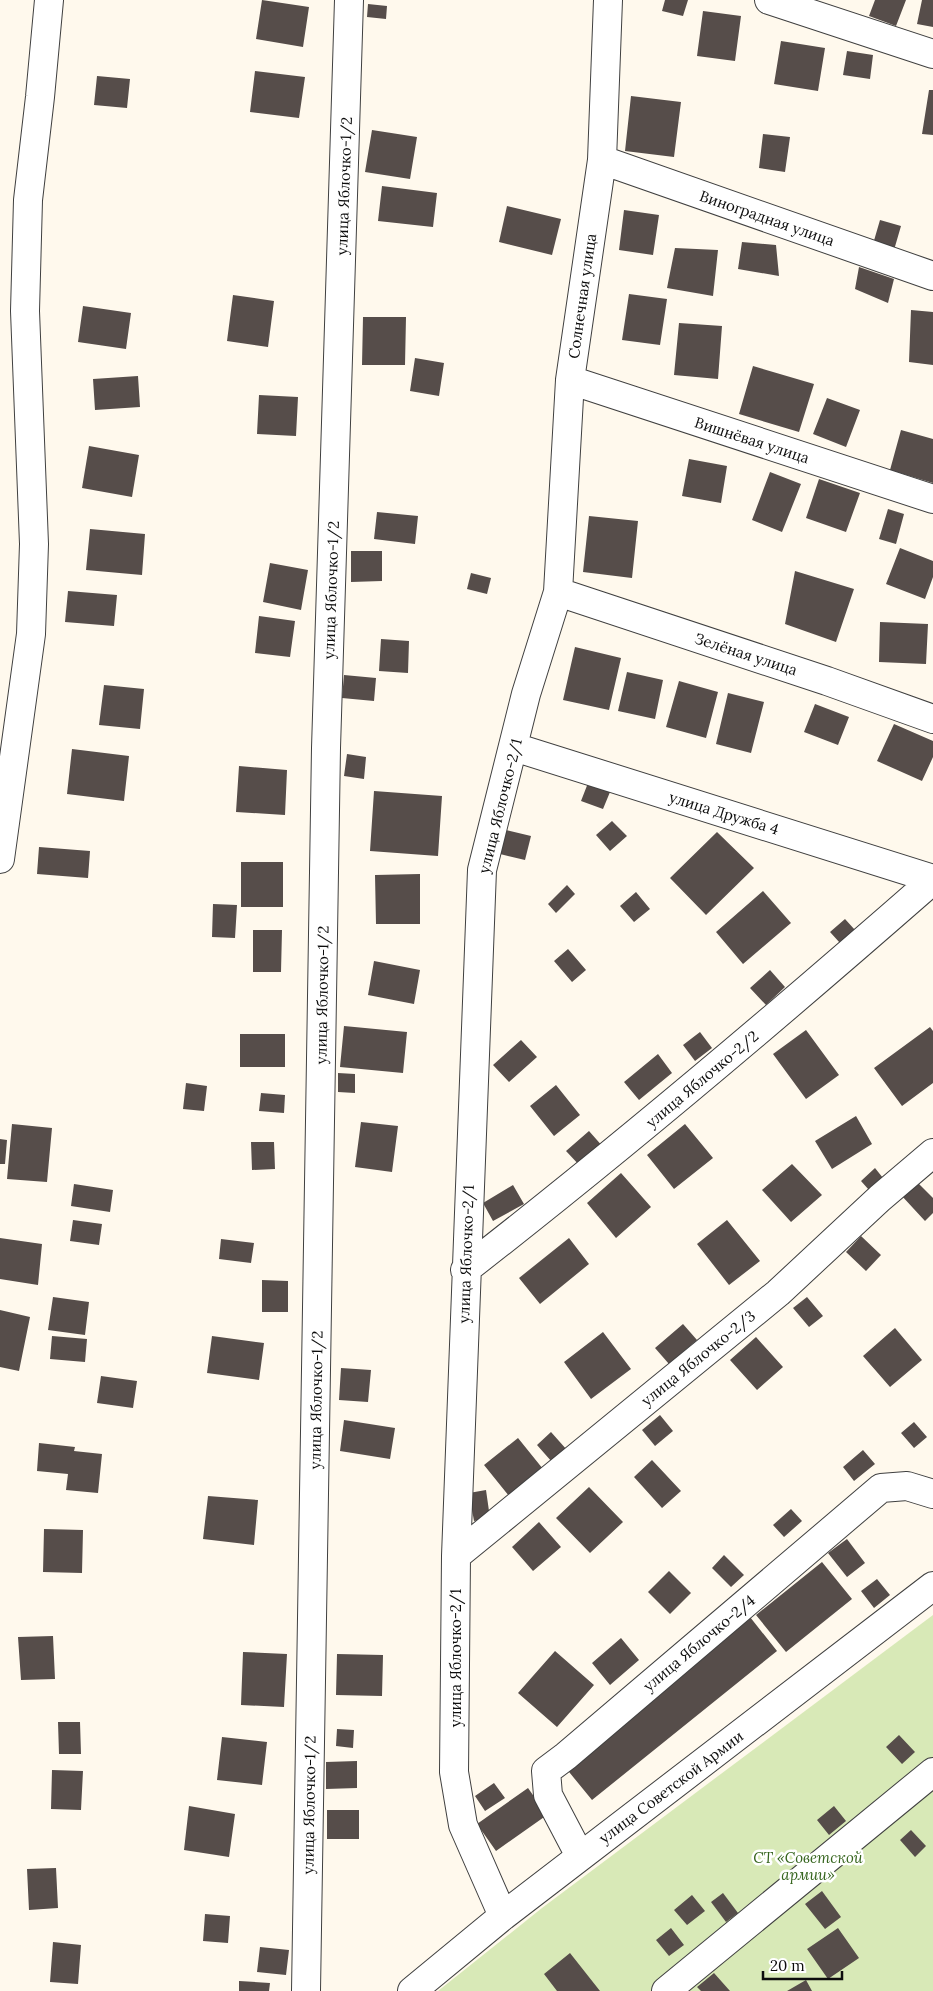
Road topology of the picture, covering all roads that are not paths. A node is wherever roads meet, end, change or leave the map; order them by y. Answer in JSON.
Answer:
{"nodes":[{"id":1,"x":49,"y":0,"type":"edge"},
{"id":2,"x":349,"y":0,"type":"edge"},
{"id":3,"x":608,"y":0,"type":"edge"},
{"id":4,"x":769,"y":0,"type":"edge"},
{"id":5,"x":933,"y":54,"type":"edge"},
{"id":6,"x":602,"y":160,"type":"junction"},
{"id":7,"x":933,"y":276,"type":"edge"},
{"id":8,"x":570,"y":380,"type":"junction"},
{"id":9,"x":933,"y":499,"type":"edge"},
{"id":10,"x":558,"y":592,"type":"junction"},
{"id":11,"x":933,"y":719,"type":"edge"},
{"id":12,"x":514,"y":747,"type":"junction"},
{"id":13,"x":0,"y":859,"type":"edge"},
{"id":14,"x":933,"y":879,"type":"edge"},
{"id":15,"x":933,"y":1153,"type":"edge"},
{"id":16,"x":466,"y":1270,"type":"junction"},
{"id":17,"x":933,"y":1494,"type":"edge"},
{"id":18,"x":456,"y":1556,"type":"junction"},
{"id":19,"x":933,"y":1586,"type":"edge"},
{"id":20,"x":933,"y":1772,"type":"edge"},
{"id":21,"x":580,"y":1856,"type":"junction"},
{"id":22,"x":503,"y":1916,"type":"junction"},
{"id":23,"x":306,"y":1991,"type":"edge"},
{"id":24,"x":412,"y":1991,"type":"edge"},
{"id":25,"x":666,"y":1991,"type":"edge"}],
"edges":[{"from":1,"to":13,"type":"street"},
{"from":2,"to":23,"type":"street","name":"улица Яблочко-1/2"},
{"from":3,"to":6,"type":"street","name":"Солнечная улица"},
{"from":4,"to":5,"type":"street"},
{"from":6,"to":7,"type":"street","name":"Виноградная улица"},
{"from":6,"to":8,"type":"street","name":"Солнечная улица"},
{"from":8,"to":9,"type":"street","name":"Вишнёвая улица"},
{"from":8,"to":10,"type":"street","name":"Солнечная улица"},
{"from":10,"to":11,"type":"street","name":"Зелёная улица"},
{"from":10,"to":12,"type":"street","name":"улица Яблочко-2/1"},
{"from":12,"to":14,"type":"street","name":"улица Дружба 4"},
{"from":12,"to":16,"type":"street","name":"улица Яблочко-2/1"},
{"from":14,"to":16,"type":"street","name":"улица Яблочко-2/2"},
{"from":15,"to":18,"type":"street","name":"улица Яблочко-2/3"},
{"from":16,"to":18,"type":"street","name":"улица Яблочко-2/1"},
{"from":17,"to":21,"type":"street","name":"улица Яблочко-2/4"},
{"from":18,"to":22,"type":"street","name":"улица Яблочко-2/1"},
{"from":19,"to":21,"type":"street","name":"улица Советской Армии"},
{"from":20,"to":25,"type":"street"},
{"from":21,"to":22,"type":"street","name":"улица Советской Армии"},
{"from":22,"to":24,"type":"street","name":"улица Советской Армии"}]}
